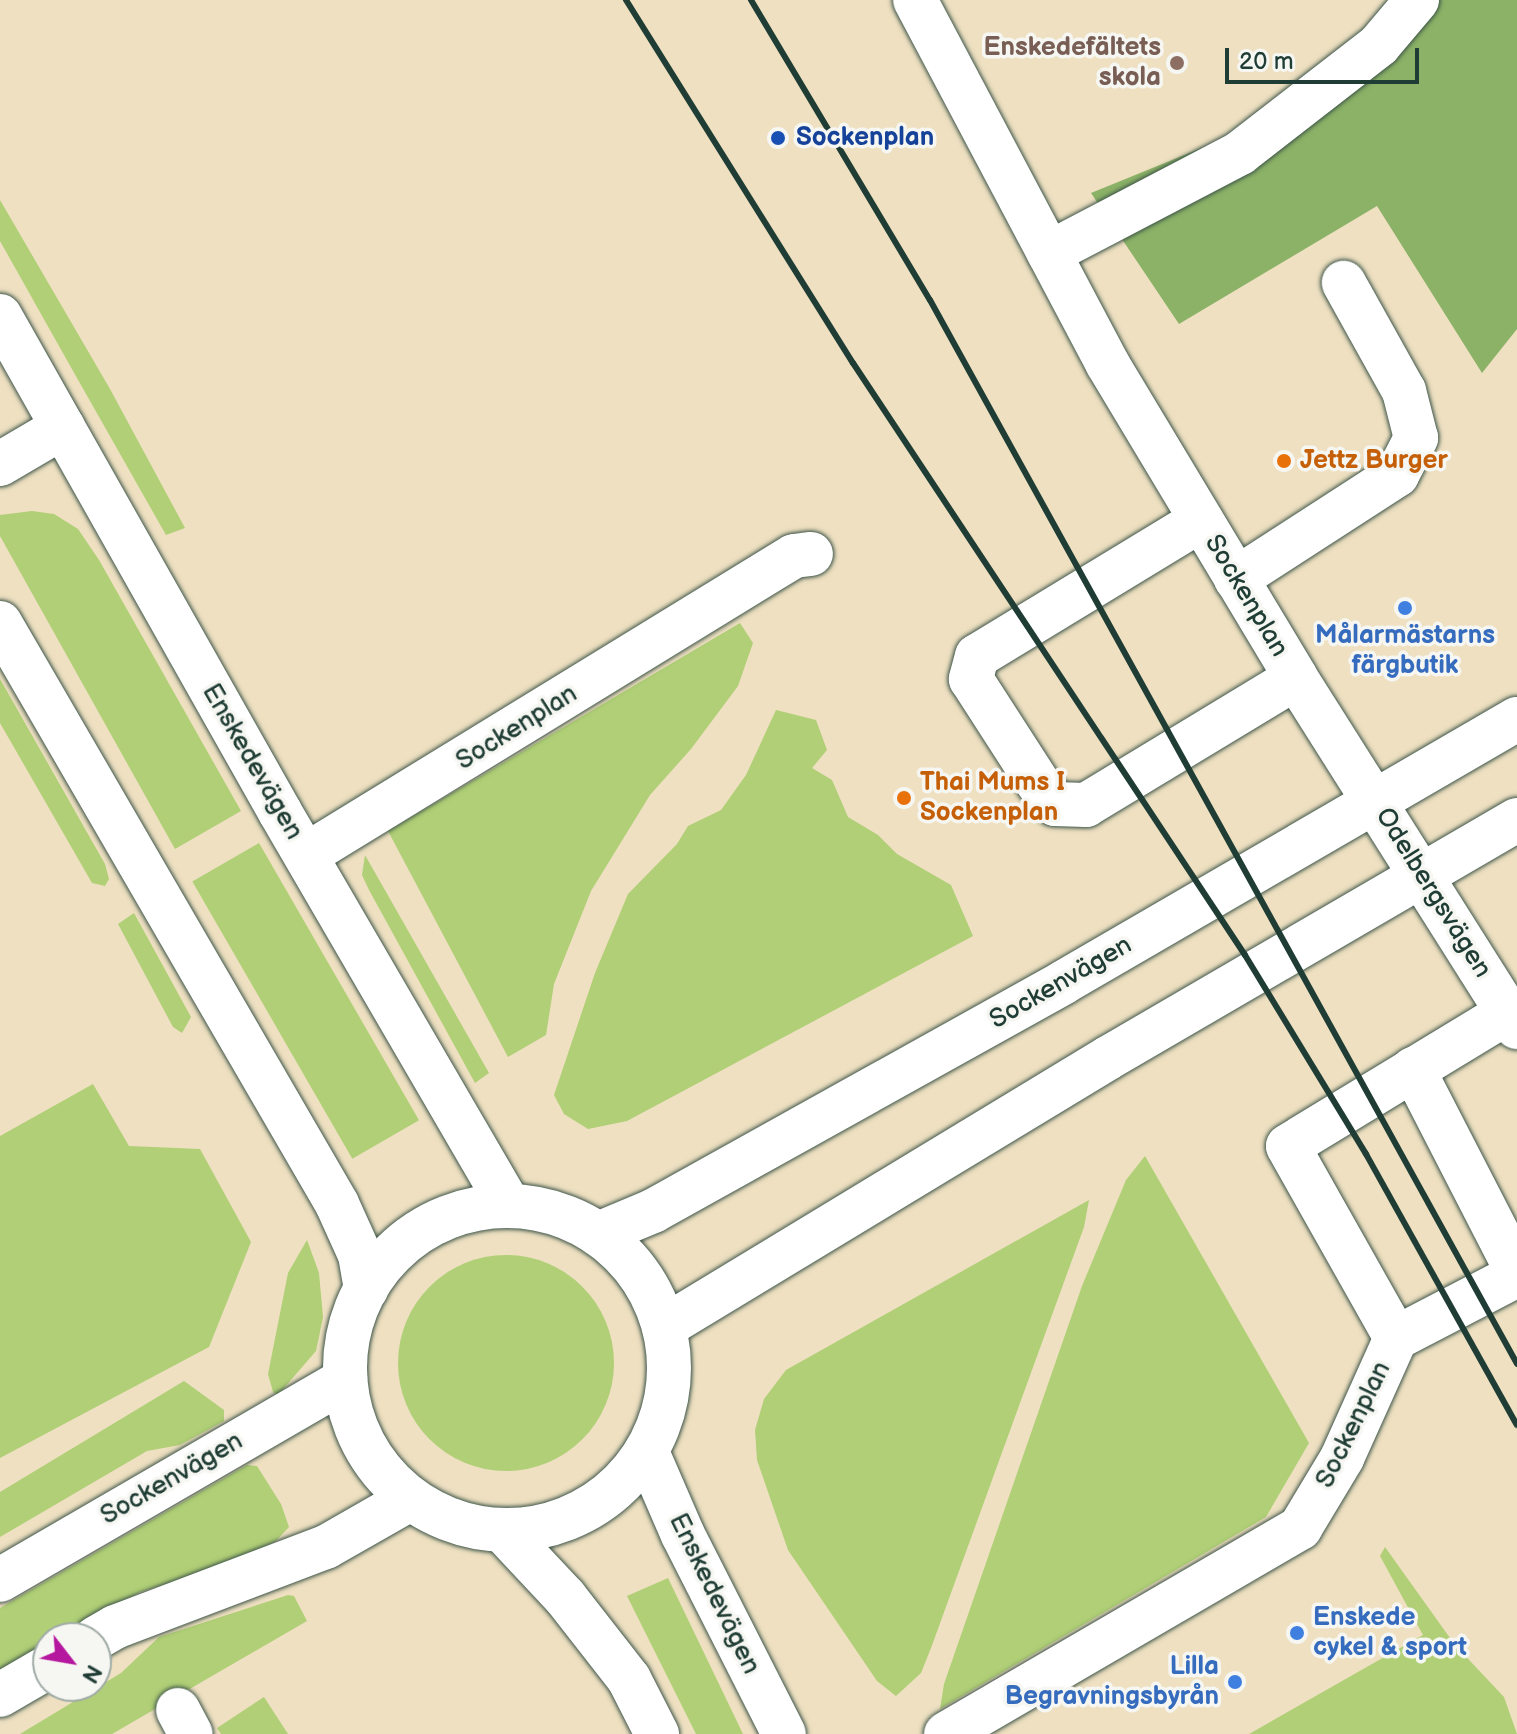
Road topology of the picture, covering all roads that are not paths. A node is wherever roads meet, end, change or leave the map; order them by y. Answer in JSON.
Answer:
{"nodes":[{"id":1,"x":1417,"y":0,"type":"edge"},
{"id":2,"x":919,"y":3,"type":"edge"},
{"id":3,"x":1049,"y":253,"type":"junction"},
{"id":4,"x":1344,"y":283,"type":"dead end"},
{"id":5,"x":0,"y":316,"type":"edge"},
{"id":6,"x":63,"y":427,"type":"junction"},
{"id":7,"x":0,"y":464,"type":"edge"},
{"id":8,"x":1201,"y":520,"type":"junction"},
{"id":9,"x":811,"y":554,"type":"dead end"},
{"id":10,"x":1236,"y":579,"type":"junction"},
{"id":11,"x":0,"y":623,"type":"edge"},
{"id":12,"x":1296,"y":678,"type":"junction"},
{"id":13,"x":1517,"y":719,"type":"edge"},
{"id":14,"x":1375,"y":799,"type":"junction"},
{"id":15,"x":1517,"y":820,"type":"edge"},
{"id":16,"x":306,"y":855,"type":"junction"},
{"id":17,"x":1422,"y":874,"type":"junction"},
{"id":18,"x":1512,"y":1020,"type":"edge"},
{"id":19,"x":1413,"y":1069,"type":"junction"},
{"id":20,"x":509,"y":1206,"type":"junction"},
{"id":21,"x":598,"y":1234,"type":"junction"},
{"id":22,"x":1517,"y":1273,"type":"edge"},
{"id":23,"x":366,"y":1289,"type":"junction"},
{"id":24,"x":664,"y":1327,"type":"junction"},
{"id":25,"x":1396,"y":1338,"type":"junction"},
{"id":26,"x":345,"y":1380,"type":"junction"},
{"id":27,"x":647,"y":1452,"type":"junction"},
{"id":28,"x":410,"y":1499,"type":"junction"},
{"id":29,"x":503,"y":1531,"type":"junction"},
{"id":30,"x":0,"y":1580,"type":"edge"},
{"id":31,"x":112,"y":1629,"type":"edge"},
{"id":32,"x":32,"y":1676,"type":"edge"},
{"id":33,"x":0,"y":1695,"type":"edge"},
{"id":34,"x":657,"y":1734,"type":"edge"},
{"id":35,"x":784,"y":1734,"type":"edge"},
{"id":36,"x":946,"y":1734,"type":"edge"}],
"edges":[{"from":1,"to":3,"type":"street"},
{"from":2,"to":3,"type":"street","name":"Sockenplan"},
{"from":3,"to":8,"type":"street","name":"Sockenplan"},
{"from":4,"to":10,"type":"street"},
{"from":5,"to":6,"type":"street","name":"Enskedevägen"},
{"from":6,"to":7,"type":"street"},
{"from":6,"to":16,"type":"street","name":"Enskedevägen"},
{"from":8,"to":10,"type":"street","name":"Sockenplan"},
{"from":8,"to":12,"type":"street"},
{"from":9,"to":16,"type":"street","name":"Sockenplan"},
{"from":10,"to":12,"type":"street","name":"Sockenplan"},
{"from":11,"to":23,"type":"street"},
{"from":12,"to":14,"type":"street","name":"Sockenplan"},
{"from":13,"to":14,"type":"street","name":"Sockenvägen"},
{"from":14,"to":17,"type":"street","name":"Odelbergsvägen"},
{"from":14,"to":21,"type":"street","name":"Sockenvägen"},
{"from":15,"to":17,"type":"street"},
{"from":16,"to":20,"type":"street","name":"Enskedevägen"},
{"from":17,"to":18,"type":"street","name":"Odelbergsvägen"},
{"from":17,"to":24,"type":"street"},
{"from":18,"to":19,"type":"street","name":"Sockenplan"},
{"from":19,"to":22,"type":"street"},
{"from":19,"to":25,"type":"street","name":"Sockenplan"},
{"from":20,"to":21,"type":"street"},
{"from":20,"to":23,"type":"street"},
{"from":21,"to":24,"type":"street"},
{"from":22,"to":25,"type":"street"},
{"from":23,"to":26,"type":"street"},
{"from":24,"to":27,"type":"street"},
{"from":25,"to":36,"type":"street","name":"Sockenplan"},
{"from":26,"to":28,"type":"street"},
{"from":26,"to":30,"type":"street","name":"Sockenvägen"},
{"from":27,"to":29,"type":"street"},
{"from":27,"to":35,"type":"street","name":"Enskedevägen"},
{"from":28,"to":29,"type":"street"},
{"from":28,"to":31,"type":"street"},
{"from":29,"to":34,"type":"street"},
{"from":32,"to":33,"type":"street"}]}
